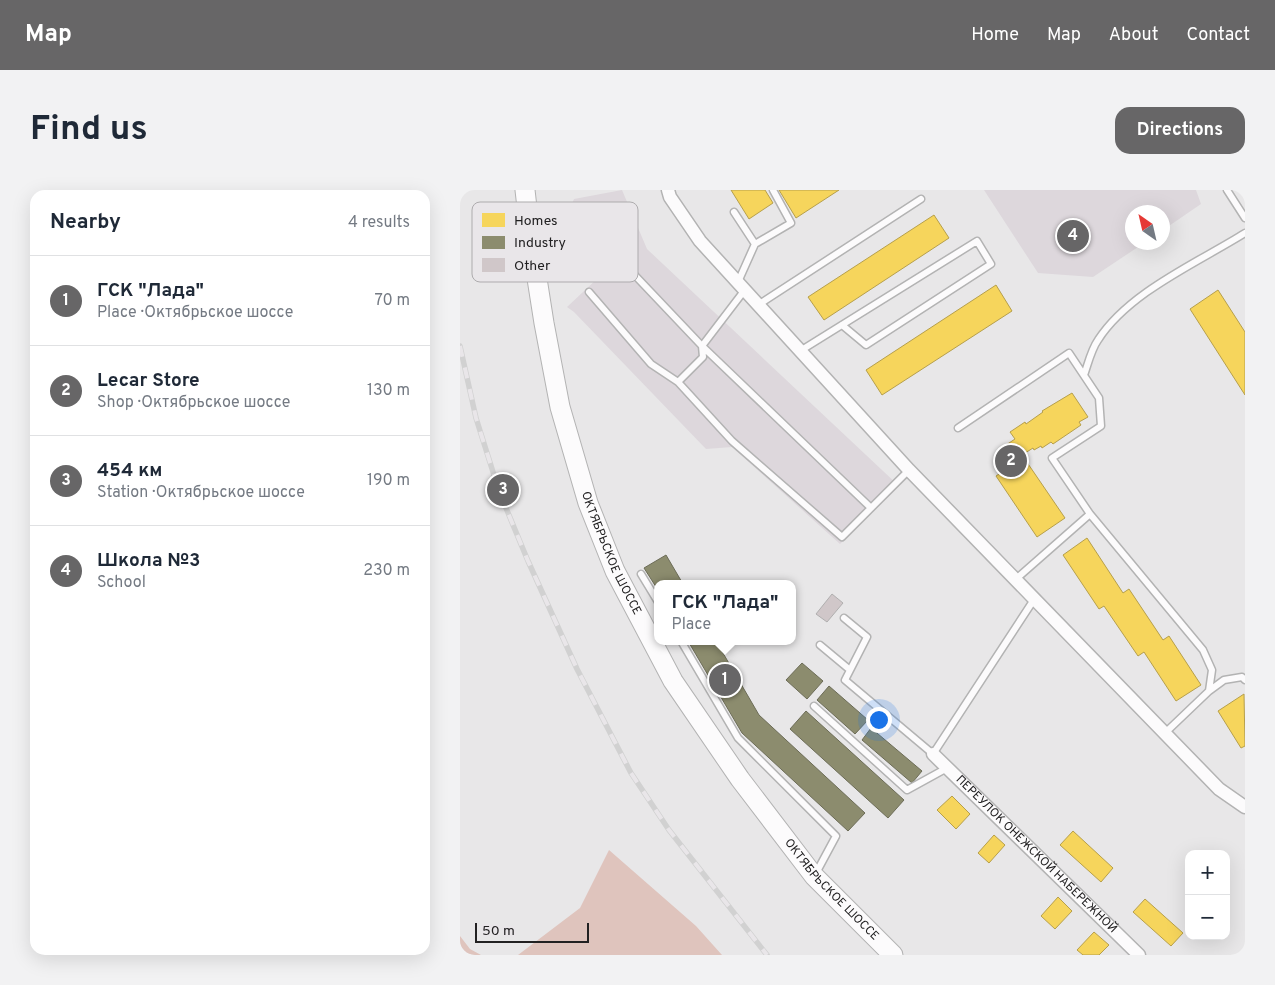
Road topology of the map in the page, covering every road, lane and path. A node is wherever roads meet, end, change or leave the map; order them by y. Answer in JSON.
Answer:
{"nodes":[{"id":1,"x":668,"y":190,"type":"edge"},
{"id":2,"x":773,"y":190,"type":"edge"},
{"id":3,"x":1227,"y":190,"type":"edge"},
{"id":4,"x":921,"y":198,"type":"dead end"},
{"id":5,"x":734,"y":212,"type":"dead end"},
{"id":6,"x":1245,"y":218,"type":"edge"},
{"id":7,"x":1245,"y":233,"type":"edge"},
{"id":8,"x":755,"y":244,"type":"junction"},
{"id":9,"x":638,"y":279,"type":"edge"},
{"id":10,"x":537,"y":282,"type":"edge"},
{"id":11,"x":741,"y":287,"type":"junction"},
{"id":12,"x":590,"y":292,"type":"dead end"},
{"id":13,"x":758,"y":305,"type":"junction"},
{"id":14,"x":842,"y":325,"type":"junction"},
{"id":15,"x":702,"y":346,"type":"junction"},
{"id":16,"x":800,"y":351,"type":"junction"},
{"id":17,"x":1084,"y":375,"type":"junction"},
{"id":18,"x":678,"y":382,"type":"junction"},
{"id":19,"x":958,"y":428,"type":"dead end"},
{"id":20,"x":909,"y":470,"type":"junction"},
{"id":21,"x":871,"y":508,"type":"junction"},
{"id":22,"x":1090,"y":514,"type":"junction"},
{"id":23,"x":641,"y":574,"type":"dead end"},
{"id":24,"x":1016,"y":579,"type":"junction"},
{"id":25,"x":654,"y":595,"type":"edge"},
{"id":26,"x":1035,"y":598,"type":"junction"},
{"id":27,"x":844,"y":618,"type":"dead end"},
{"id":28,"x":683,"y":645,"type":"edge"},
{"id":29,"x":820,"y":645,"type":"dead end"},
{"id":30,"x":850,"y":670,"type":"junction"},
{"id":31,"x":1245,"y":680,"type":"edge"},
{"id":32,"x":1209,"y":691,"type":"junction"},
{"id":33,"x":814,"y":706,"type":"dead end"},
{"id":34,"x":1165,"y":733,"type":"junction"},
{"id":35,"x":933,"y":754,"type":"junction"},
{"id":36,"x":947,"y":768,"type":"junction"},
{"id":37,"x":1245,"y":808,"type":"edge"},
{"id":38,"x":814,"y":876,"type":"junction"},
{"id":39,"x":893,"y":955,"type":"edge"},
{"id":40,"x":1139,"y":955,"type":"edge"}],
"edges":[{"from":1,"to":11,"type":"street"},
{"from":2,"to":8,"type":"lane"},
{"from":3,"to":6,"type":"lane"},
{"from":4,"to":13,"type":"lane"},
{"from":5,"to":8,"type":"lane"},
{"from":7,"to":17,"type":"lane"},
{"from":8,"to":11,"type":"lane"},
{"from":9,"to":15,"type":"lane"},
{"from":10,"to":38,"type":"main road","name":"ОКТЯБРЬСКОЕ ШОССЕ"},
{"from":11,"to":13,"type":"street"},
{"from":11,"to":15,"type":"lane"},
{"from":12,"to":18,"type":"lane"},
{"from":13,"to":16,"type":"street"},
{"from":14,"to":14,"type":"lane"},
{"from":14,"to":16,"type":"lane"},
{"from":15,"to":18,"type":"lane"},
{"from":15,"to":21,"type":"lane"},
{"from":16,"to":20,"type":"street"},
{"from":17,"to":19,"type":"lane"},
{"from":17,"to":22,"type":"lane"},
{"from":18,"to":21,"type":"lane"},
{"from":20,"to":21,"type":"lane"},
{"from":20,"to":24,"type":"street"},
{"from":22,"to":24,"type":"lane"},
{"from":22,"to":32,"type":"lane"},
{"from":23,"to":25,"type":"lane"},
{"from":24,"to":26,"type":"street"},
{"from":26,"to":34,"type":"street"},
{"from":26,"to":35,"type":"lane"},
{"from":27,"to":30,"type":"lane"},
{"from":28,"to":38,"type":"lane"},
{"from":29,"to":30,"type":"lane"},
{"from":30,"to":35,"type":"lane"},
{"from":31,"to":32,"type":"lane"},
{"from":32,"to":34,"type":"lane"},
{"from":33,"to":36,"type":"lane"},
{"from":34,"to":37,"type":"street"},
{"from":35,"to":36,"type":"street","name":"ПЕРЕУЛОК ОНЕЖСКОЙ НАБЕРЕЖНОЙ"},
{"from":36,"to":40,"type":"street","name":"ПЕРЕУЛОК ОНЕЖСКОЙ НАБЕРЕЖНОЙ"},
{"from":38,"to":39,"type":"main road","name":"ОКТЯБРЬСКОЕ ШОССЕ"}]}
